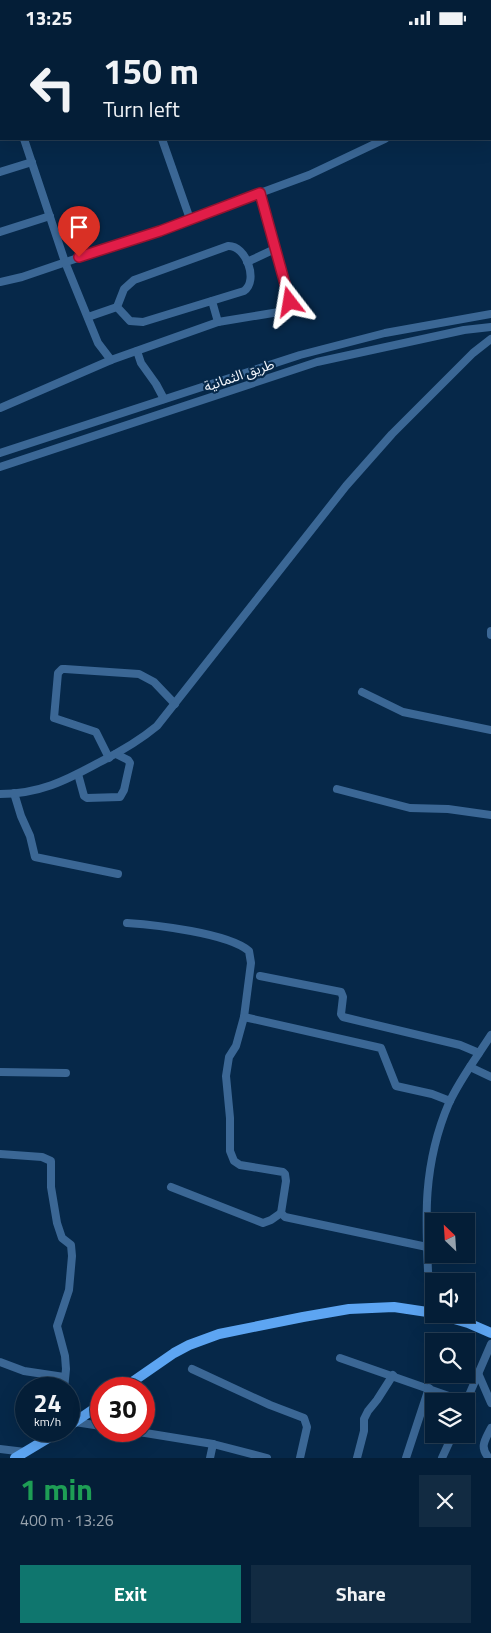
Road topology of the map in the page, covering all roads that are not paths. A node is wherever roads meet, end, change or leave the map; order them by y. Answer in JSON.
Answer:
{"nodes":[{"id":1,"x":24,"y":140,"type":"edge"},
{"id":2,"x":162,"y":140,"type":"edge"},
{"id":3,"x":367,"y":140,"type":"edge"},
{"id":4,"x":384,"y":140,"type":"edge"},
{"id":5,"x":370,"y":146,"type":"junction"},
{"id":6,"x":32,"y":162,"type":"junction"},
{"id":7,"x":0,"y":173,"type":"edge"},
{"id":8,"x":260,"y":193,"type":"junction"},
{"id":9,"x":50,"y":216,"type":"junction"},
{"id":10,"x":190,"y":219,"type":"junction"},
{"id":11,"x":0,"y":232,"type":"edge"},
{"id":12,"x":275,"y":249,"type":"junction"},
{"id":13,"x":65,"y":262,"type":"junction"},
{"id":14,"x":247,"y":262,"type":"junction"},
{"id":15,"x":0,"y":282,"type":"edge"},
{"id":16,"x":212,"y":301,"type":"junction"},
{"id":17,"x":117,"y":307,"type":"junction"},
{"id":18,"x":491,"y":315,"type":"edge"},
{"id":19,"x":88,"y":317,"type":"junction"},
{"id":20,"x":218,"y":323,"type":"junction"},
{"id":21,"x":491,"y":327,"type":"edge"},
{"id":22,"x":491,"y":339,"type":"edge"},
{"id":23,"x":137,"y":351,"type":"junction"},
{"id":24,"x":111,"y":359,"type":"junction"},
{"id":25,"x":164,"y":399,"type":"junction"},
{"id":26,"x":0,"y":408,"type":"edge"},
{"id":27,"x":0,"y":453,"type":"edge"},
{"id":28,"x":0,"y":467,"type":"edge"},
{"id":29,"x":362,"y":692,"type":"dead end"},
{"id":30,"x":175,"y":705,"type":"junction"},
{"id":31,"x":491,"y":730,"type":"edge"},
{"id":32,"x":112,"y":756,"type":"junction"},
{"id":33,"x":78,"y":774,"type":"junction"},
{"id":34,"x":337,"y":789,"type":"dead end"},
{"id":35,"x":14,"y":793,"type":"junction"},
{"id":36,"x":0,"y":794,"type":"edge"},
{"id":37,"x":491,"y":815,"type":"edge"},
{"id":38,"x":118,"y":874,"type":"dead end"},
{"id":39,"x":127,"y":923,"type":"dead end"},
{"id":40,"x":260,"y":976,"type":"dead end"},
{"id":41,"x":244,"y":1017,"type":"junction"},
{"id":42,"x":491,"y":1035,"type":"edge"},
{"id":43,"x":479,"y":1053,"type":"junction"},
{"id":44,"x":470,"y":1067,"type":"junction"},
{"id":45,"x":0,"y":1072,"type":"edge"},
{"id":46,"x":66,"y":1073,"type":"dead end"},
{"id":47,"x":491,"y":1077,"type":"edge"},
{"id":48,"x":450,"y":1101,"type":"junction"},
{"id":49,"x":0,"y":1154,"type":"edge"},
{"id":50,"x":170,"y":1187,"type":"dead end"},
{"id":51,"x":281,"y":1213,"type":"junction"},
{"id":52,"x":426,"y":1213,"type":"edge"},
{"id":53,"x":425,"y":1247,"type":"edge"},
{"id":54,"x":425,"y":1312,"type":"edge"},
{"id":55,"x":468,"y":1323,"type":"edge"},
{"id":56,"x":491,"y":1333,"type":"edge"},
{"id":57,"x":491,"y":1344,"type":"edge"},
{"id":58,"x":340,"y":1358,"type":"dead end"},
{"id":59,"x":0,"y":1362,"type":"edge"},
{"id":60,"x":192,"y":1369,"type":"dead end"},
{"id":61,"x":478,"y":1373,"type":"junction"},
{"id":62,"x":393,"y":1375,"type":"junction"},
{"id":63,"x":64,"y":1377,"type":"joint"},
{"id":64,"x":139,"y":1377,"type":"edge"},
{"id":65,"x":429,"y":1388,"type":"junction"},
{"id":66,"x":442,"y":1393,"type":"edge"},
{"id":67,"x":469,"y":1393,"type":"edge"},
{"id":68,"x":491,"y":1403,"type":"edge"},
{"id":69,"x":491,"y":1428,"type":"edge"},
{"id":70,"x":155,"y":1435,"type":"edge"},
{"id":71,"x":42,"y":1442,"type":"edge"},
{"id":72,"x":449,"y":1443,"type":"edge"},
{"id":73,"x":213,"y":1444,"type":"junction"},
{"id":74,"x":0,"y":1449,"type":"edge"},
{"id":75,"x":25,"y":1452,"type":"junction"},
{"id":76,"x":15,"y":1458,"type":"edge"},
{"id":77,"x":210,"y":1458,"type":"edge"},
{"id":78,"x":267,"y":1458,"type":"edge"},
{"id":79,"x":300,"y":1458,"type":"edge"},
{"id":80,"x":357,"y":1458,"type":"edge"},
{"id":81,"x":406,"y":1458,"type":"edge"},
{"id":82,"x":442,"y":1458,"type":"edge"},
{"id":83,"x":489,"y":1458,"type":"edge"}],
"edges":[{"from":1,"to":6,"type":"street"},
{"from":2,"to":10,"type":"street"},
{"from":3,"to":5,"type":"street"},
{"from":4,"to":5,"type":"street"},
{"from":5,"to":8,"type":"street"},
{"from":6,"to":7,"type":"street"},
{"from":6,"to":9,"type":"street"},
{"from":8,"to":10,"type":"street"},
{"from":8,"to":12,"type":"street"},
{"from":9,"to":11,"type":"street"},
{"from":9,"to":13,"type":"street"},
{"from":10,"to":13,"type":"street"},
{"from":12,"to":14,"type":"street"},
{"from":12,"to":20,"type":"street"},
{"from":13,"to":15,"type":"street"},
{"from":13,"to":19,"type":"street"},
{"from":14,"to":16,"type":"street"},
{"from":14,"to":17,"type":"street"},
{"from":16,"to":17,"type":"street"},
{"from":16,"to":20,"type":"street"},
{"from":17,"to":19,"type":"street"},
{"from":18,"to":25,"type":"street"},
{"from":19,"to":24,"type":"street"},
{"from":20,"to":23,"type":"street"},
{"from":21,"to":28,"type":"street","name":"طريق الثمانية"},
{"from":22,"to":30,"type":"street"},
{"from":23,"to":24,"type":"street"},
{"from":23,"to":25,"type":"street"},
{"from":24,"to":26,"type":"street"},
{"from":25,"to":27,"type":"street"},
{"from":29,"to":31,"type":"street"},
{"from":30,"to":32,"type":"street"},
{"from":30,"to":32,"type":"street"},
{"from":32,"to":33,"type":"street"},
{"from":32,"to":33,"type":"street"},
{"from":33,"to":35,"type":"street"},
{"from":34,"to":37,"type":"street"},
{"from":35,"to":36,"type":"street"},
{"from":35,"to":38,"type":"street"},
{"from":39,"to":41,"type":"street"},
{"from":40,"to":43,"type":"street"},
{"from":41,"to":48,"type":"street"},
{"from":41,"to":51,"type":"street"},
{"from":42,"to":43,"type":"street"},
{"from":43,"to":44,"type":"street"},
{"from":44,"to":47,"type":"street"},
{"from":44,"to":48,"type":"street"},
{"from":45,"to":46,"type":"street"},
{"from":48,"to":52,"type":"street"},
{"from":49,"to":63,"type":"street"},
{"from":50,"to":51,"type":"street"},
{"from":51,"to":53,"type":"street"},
{"from":54,"to":64,"type":"main road"},
{"from":55,"to":56,"type":"main road"},
{"from":57,"to":61,"type":"street"},
{"from":58,"to":62,"type":"street"},
{"from":59,"to":63,"type":"street"},
{"from":60,"to":79,"type":"street"},
{"from":61,"to":67,"type":"street"},
{"from":61,"to":68,"type":"street"},
{"from":62,"to":65,"type":"street"},
{"from":62,"to":80,"type":"street"},
{"from":65,"to":66,"type":"street"},
{"from":65,"to":81,"type":"street"},
{"from":69,"to":83,"type":"street"},
{"from":70,"to":73,"type":"street"},
{"from":71,"to":75,"type":"main road"},
{"from":72,"to":82,"type":"street"},
{"from":73,"to":77,"type":"street"},
{"from":73,"to":78,"type":"street"},
{"from":74,"to":75,"type":"street"},
{"from":75,"to":76,"type":"main road"}]}
